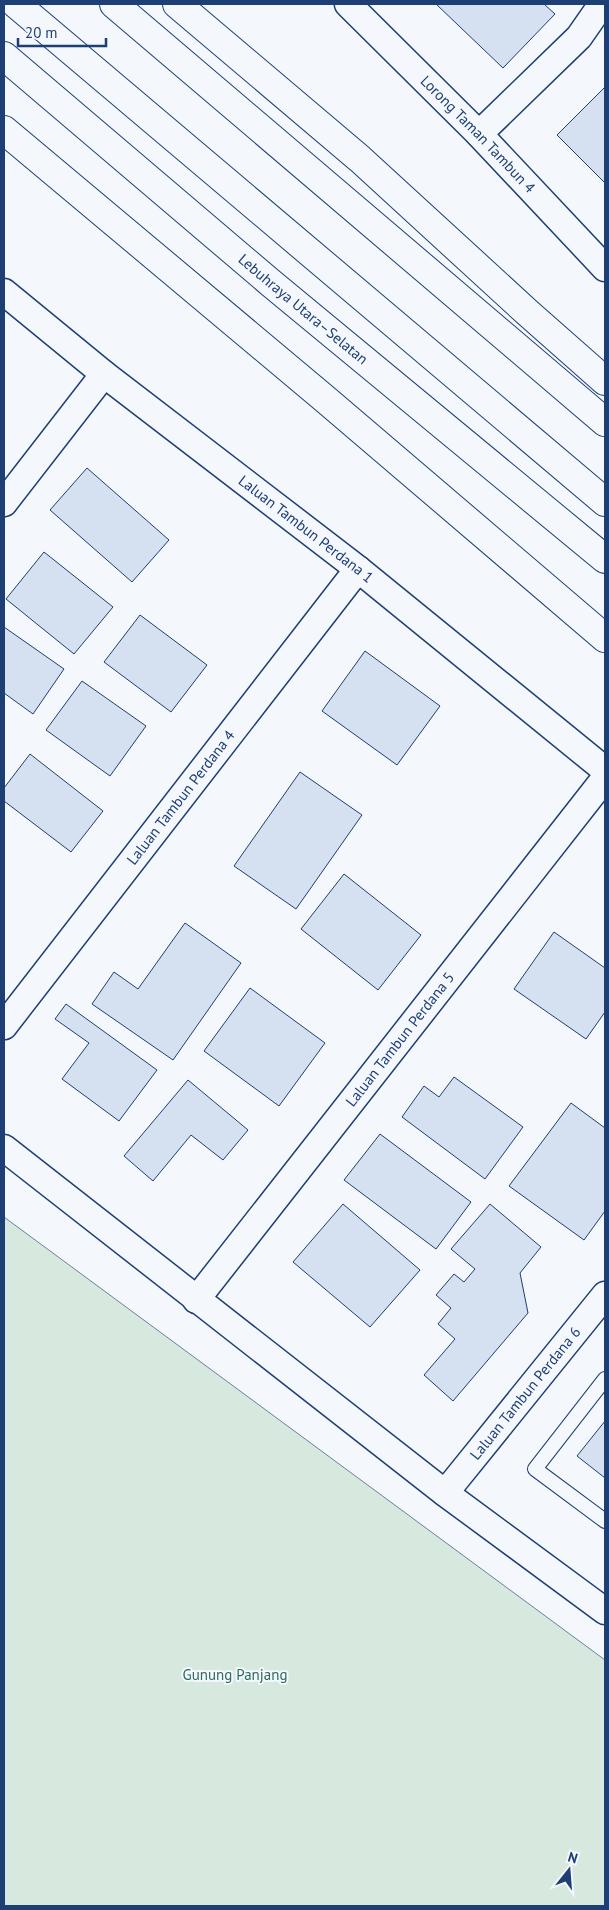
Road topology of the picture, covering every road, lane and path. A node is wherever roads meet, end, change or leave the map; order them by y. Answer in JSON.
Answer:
{"nodes":[{"id":1,"x":16,"y":4,"type":"edge"},
{"id":2,"x":114,"y":4,"type":"edge"},
{"id":3,"x":177,"y":4,"type":"edge"},
{"id":4,"x":348,"y":4,"type":"edge"},
{"id":5,"x":602,"y":4,"type":"edge"},
{"id":6,"x":4,"y":56,"type":"edge"},
{"id":7,"x":4,"y":130,"type":"edge"},
{"id":8,"x":479,"y":134,"type":"junction"},
{"id":9,"x":605,"y":268,"type":"edge"},
{"id":10,"x":4,"y":292,"type":"edge"},
{"id":11,"x":104,"y":374,"type":"junction"},
{"id":12,"x":605,"y":381,"type":"edge"},
{"id":13,"x":605,"y":422,"type":"edge"},
{"id":14,"x":605,"y":502,"type":"edge"},
{"id":15,"x":4,"y":503,"type":"edge"},
{"id":16,"x":605,"y":559,"type":"edge"},
{"id":17,"x":358,"y":569,"type":"junction"},
{"id":18,"x":605,"y":638,"type":"edge"},
{"id":19,"x":605,"y":770,"type":"edge"},
{"id":20,"x":605,"y":778,"type":"edge"},
{"id":21,"x":4,"y":1026,"type":"edge"},
{"id":22,"x":4,"y":1148,"type":"edge"},
{"id":23,"x":605,"y":1295,"type":"edge"},
{"id":24,"x":196,"y":1300,"type":"junction"},
{"id":25,"x":605,"y":1379,"type":"edge"},
{"id":26,"x":445,"y":1493,"type":"junction"},
{"id":27,"x":605,"y":1521,"type":"edge"},
{"id":28,"x":605,"y":1611,"type":"edge"}],
"edges":[{"from":1,"to":14,"type":"main road"},
{"from":2,"to":13,"type":"main road"},
{"from":3,"to":12,"type":"main road"},
{"from":4,"to":8,"type":"street","name":"Lorong Taman Tambun 4"},
{"from":5,"to":8,"type":"street"},
{"from":6,"to":16,"type":"main road","name":"Lebuhraya Utara–Selatan"},
{"from":7,"to":18,"type":"main road"},
{"from":8,"to":9,"type":"street","name":"Lorong Taman Tambun 4"},
{"from":10,"to":11,"type":"street","name":"Laluan Tambun Perdana 1"},
{"from":11,"to":15,"type":"street"},
{"from":11,"to":17,"type":"street","name":"Laluan Tambun Perdana 1"},
{"from":17,"to":19,"type":"street","name":"Laluan Tambun Perdana 1"},
{"from":17,"to":21,"type":"street","name":"Laluan Tambun Perdana 4"},
{"from":20,"to":24,"type":"street","name":"Laluan Tambun Perdana 5"},
{"from":22,"to":24,"type":"street"},
{"from":23,"to":26,"type":"street","name":"Laluan Tambun Perdana 6"},
{"from":24,"to":26,"type":"street"},
{"from":25,"to":27,"type":"lane"},
{"from":26,"to":28,"type":"street"}]}
